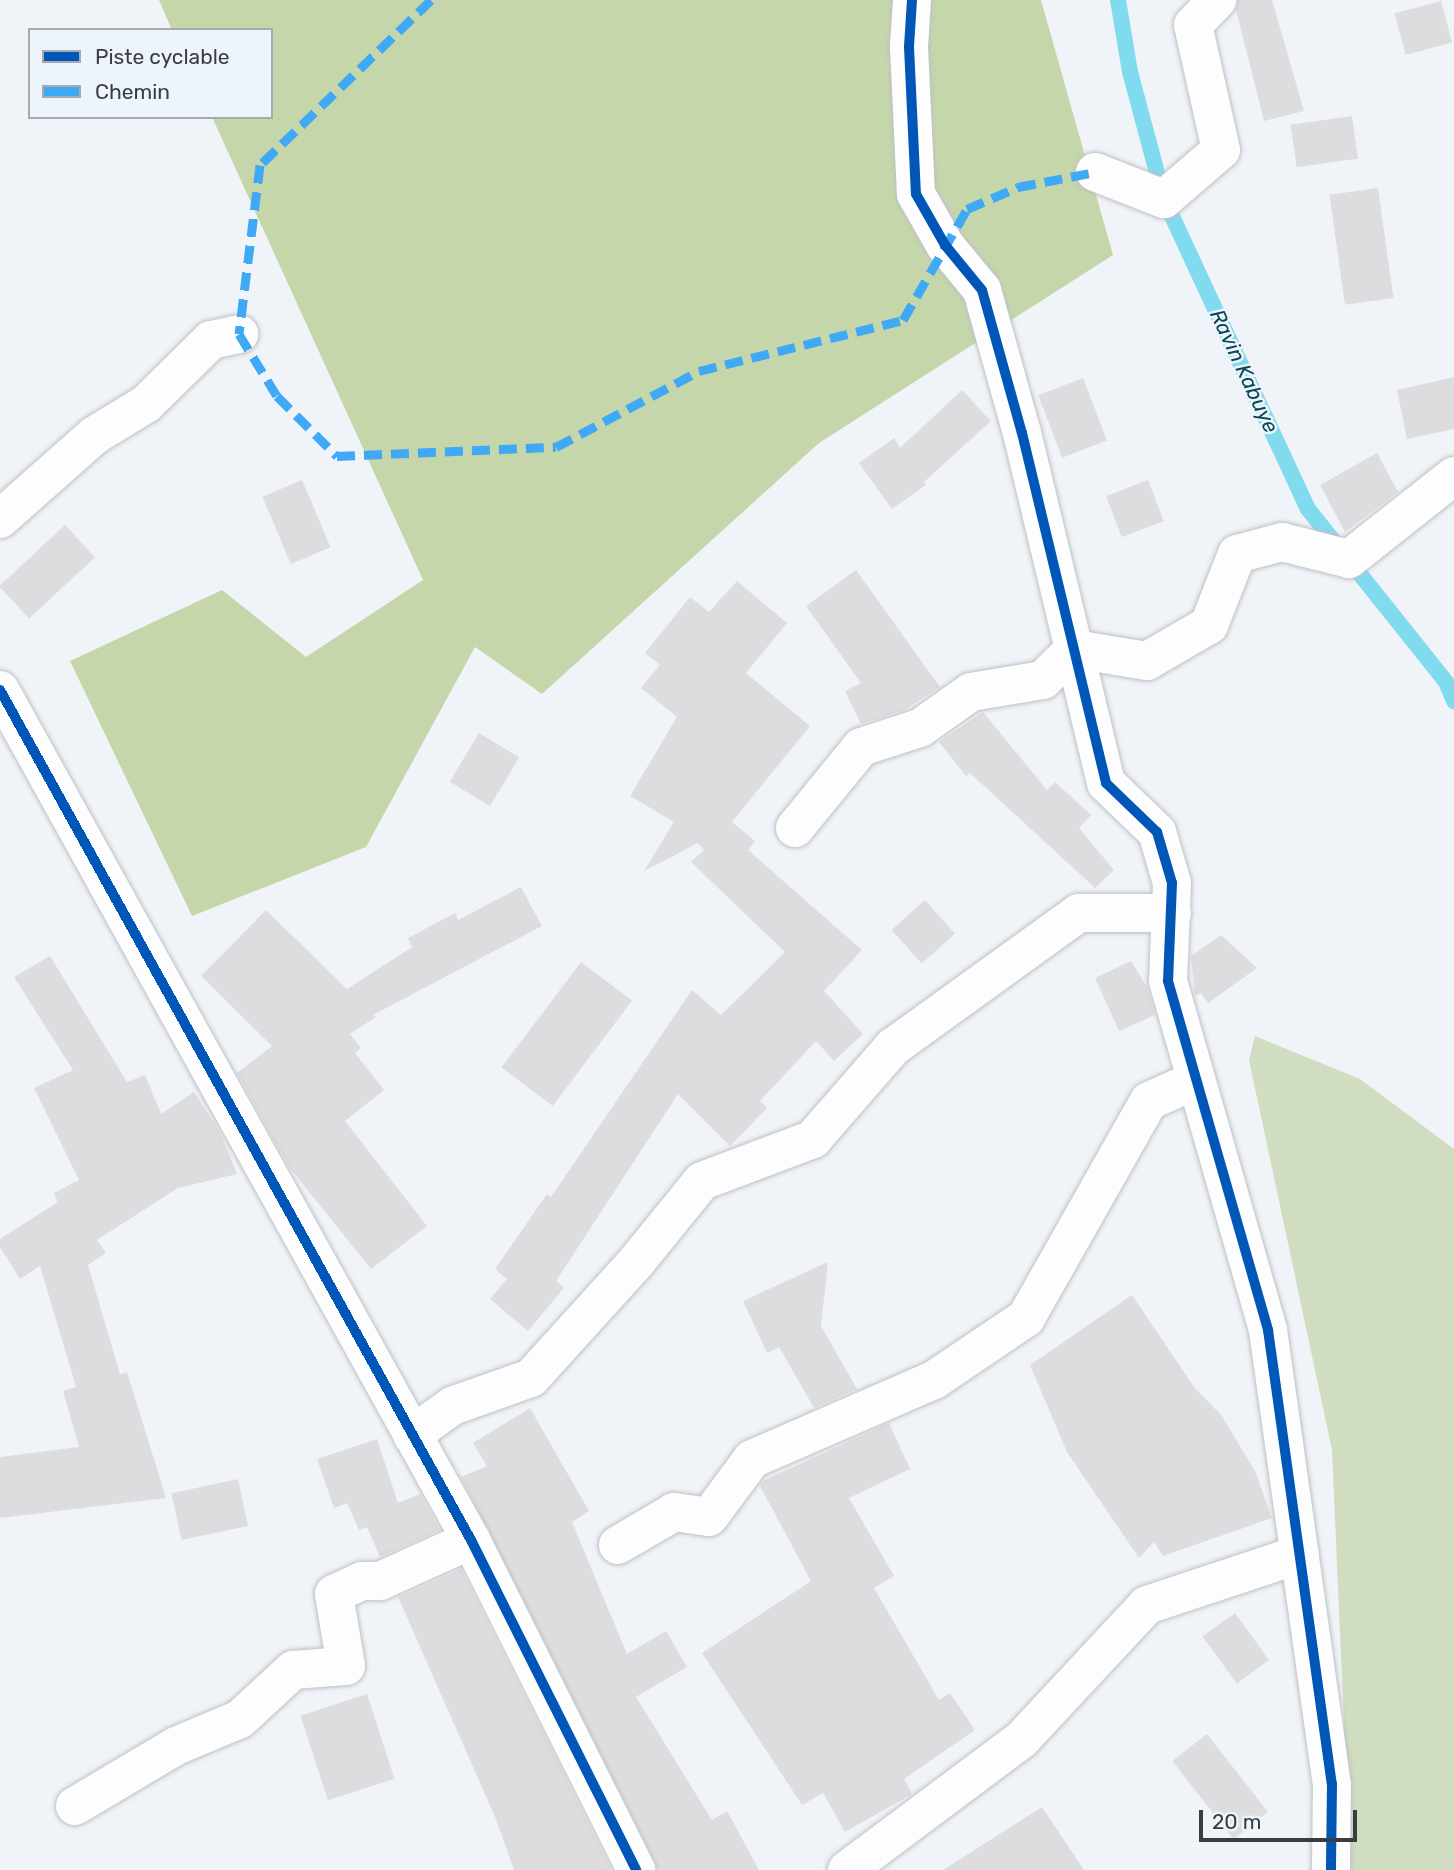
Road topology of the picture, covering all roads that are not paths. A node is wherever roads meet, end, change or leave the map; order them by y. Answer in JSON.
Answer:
{"nodes":[{"id":1,"x":912,"y":0,"type":"edge"},
{"id":2,"x":1217,"y":0,"type":"edge"},
{"id":3,"x":1095,"y":172,"type":"dead end"},
{"id":4,"x":239,"y":334,"type":"dead end"},
{"id":5,"x":1454,"y":476,"type":"edge"},
{"id":6,"x":0,"y":519,"type":"edge"},
{"id":7,"x":1074,"y":649,"type":"junction"},
{"id":8,"x":0,"y":690,"type":"edge"},
{"id":9,"x":10,"y":743,"type":"edge"},
{"id":10,"x":795,"y":828,"type":"dead end"},
{"id":11,"x":1172,"y":913,"type":"junction"},
{"id":12,"x":1196,"y":1080,"type":"junction"},
{"id":13,"x":412,"y":1435,"type":"junction"},
{"id":14,"x":471,"y":1540,"type":"junction"},
{"id":15,"x":618,"y":1545,"type":"dead end"},
{"id":16,"x":1300,"y":1554,"type":"junction"},
{"id":17,"x":75,"y":1806,"type":"dead end"},
{"id":18,"x":636,"y":1870,"type":"edge"},
{"id":19,"x":847,"y":1870,"type":"edge"},
{"id":20,"x":1331,"y":1870,"type":"edge"}],
"edges":[{"from":1,"to":7,"type":"street"},
{"from":2,"to":3,"type":"street"},
{"from":4,"to":6,"type":"street"},
{"from":5,"to":7,"type":"street"},
{"from":7,"to":10,"type":"street"},
{"from":7,"to":11,"type":"street"},
{"from":8,"to":9,"type":"street"},
{"from":9,"to":13,"type":"street"},
{"from":11,"to":12,"type":"street"},
{"from":11,"to":13,"type":"street"},
{"from":12,"to":15,"type":"street"},
{"from":12,"to":16,"type":"street"},
{"from":13,"to":14,"type":"street"},
{"from":14,"to":17,"type":"street"},
{"from":14,"to":18,"type":"street"},
{"from":16,"to":19,"type":"street"},
{"from":16,"to":20,"type":"street"}]}
